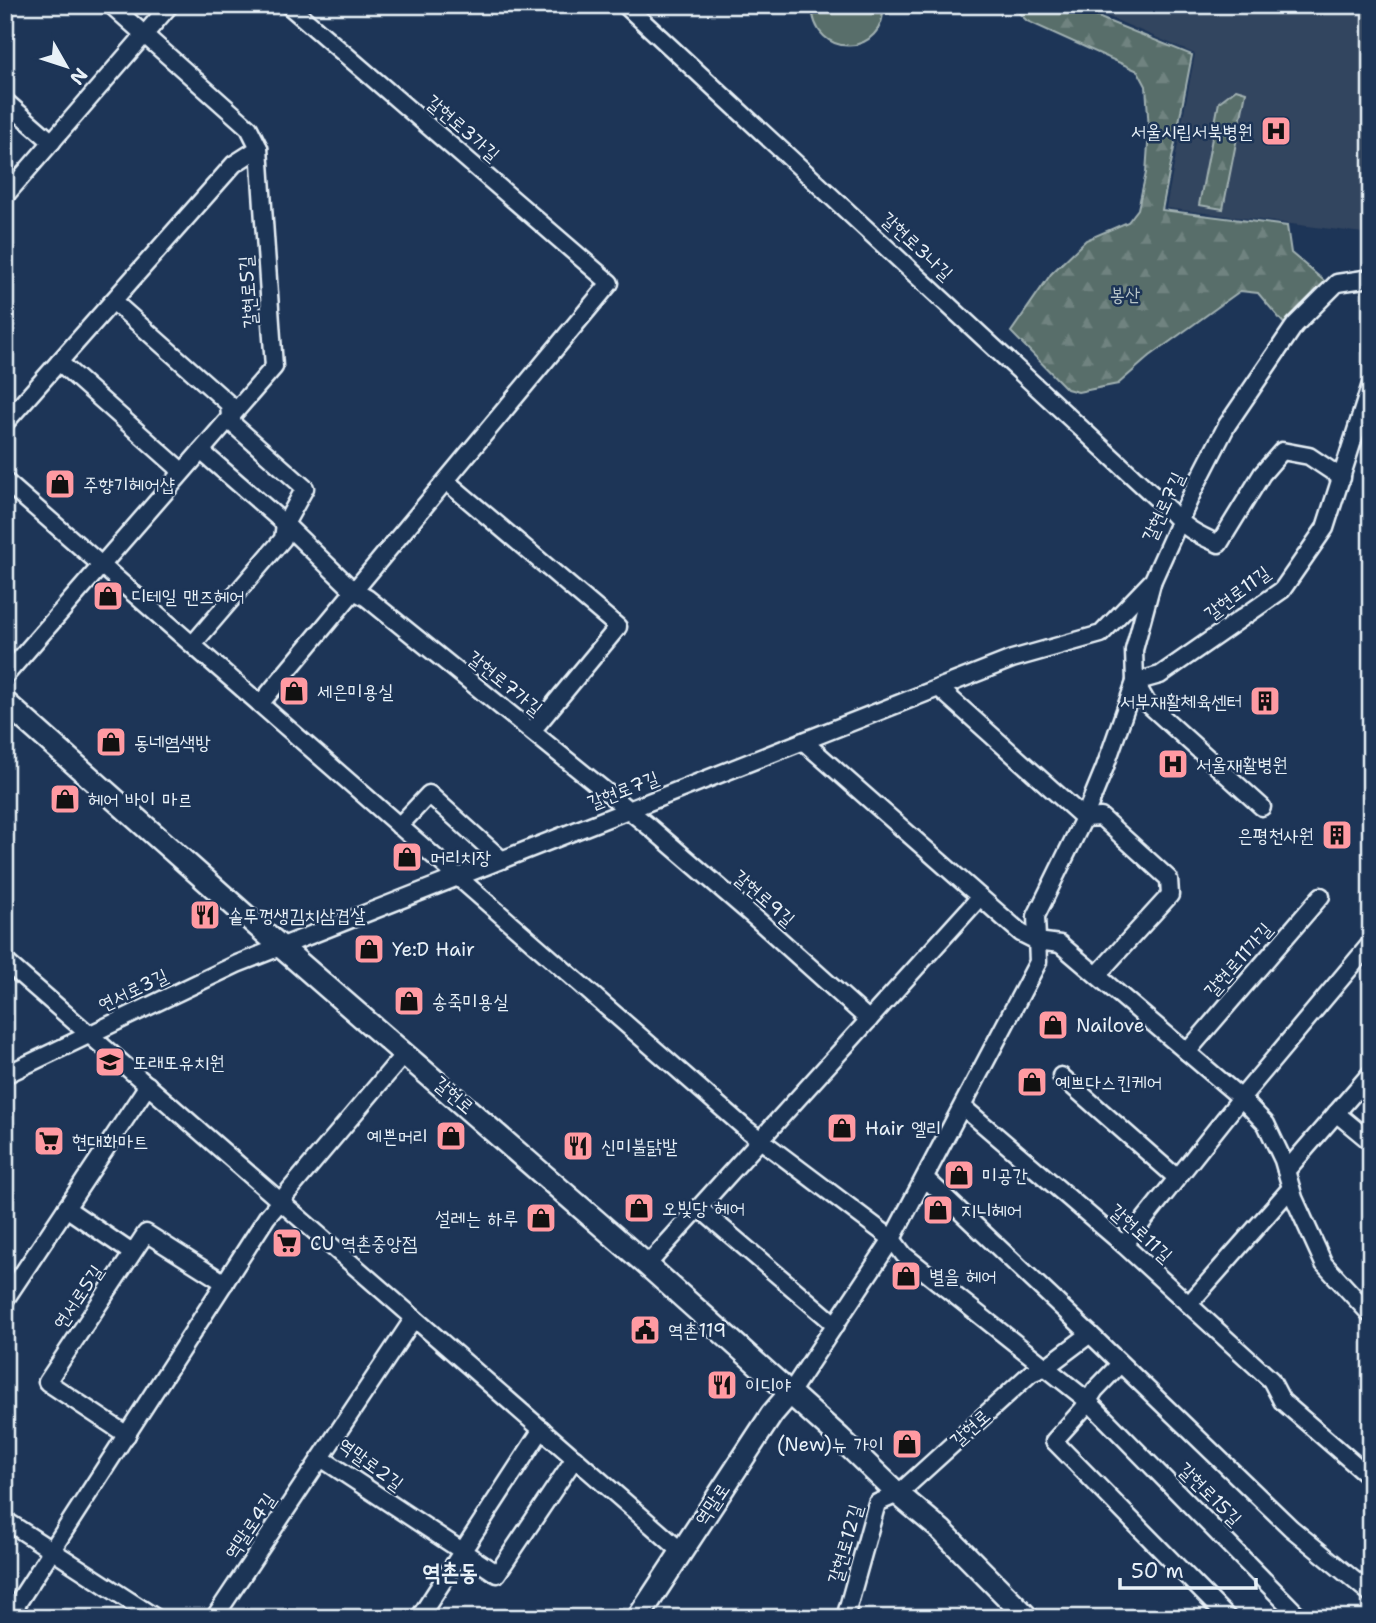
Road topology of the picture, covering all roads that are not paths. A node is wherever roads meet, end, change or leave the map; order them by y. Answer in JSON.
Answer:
{"nodes":[{"id":1,"x":111,"y":5,"type":"edge"},
{"id":2,"x":170,"y":5,"type":"edge"},
{"id":3,"x":288,"y":5,"type":"edge"},
{"id":4,"x":625,"y":5,"type":"edge"},
{"id":5,"x":145,"y":35,"type":"junction"},
{"id":6,"x":5,"y":101,"type":"edge"},
{"id":7,"x":52,"y":142,"type":"junction"},
{"id":8,"x":259,"y":148,"type":"junction"},
{"id":9,"x":5,"y":195,"type":"edge"},
{"id":10,"x":1371,"y":278,"type":"edge"},
{"id":11,"x":113,"y":301,"type":"junction"},
{"id":12,"x":59,"y":362,"type":"junction"},
{"id":13,"x":1371,"y":384,"type":"edge"},
{"id":14,"x":230,"y":416,"type":"junction"},
{"id":15,"x":5,"y":423,"type":"edge"},
{"id":16,"x":201,"y":451,"type":"junction"},
{"id":17,"x":181,"y":473,"type":"junction"},
{"id":18,"x":1342,"y":478,"type":"junction"},
{"id":19,"x":5,"y":481,"type":"edge"},
{"id":20,"x":446,"y":481,"type":"junction"},
{"id":21,"x":1178,"y":521,"type":"junction"},
{"id":22,"x":285,"y":524,"type":"junction"},
{"id":23,"x":102,"y":565,"type":"junction"},
{"id":24,"x":1153,"y":580,"type":"junction"},
{"id":25,"x":354,"y":591,"type":"junction"},
{"id":26,"x":193,"y":644,"type":"junction"},
{"id":27,"x":5,"y":676,"type":"edge"},
{"id":28,"x":1135,"y":682,"type":"junction"},
{"id":29,"x":939,"y":688,"type":"junction"},
{"id":30,"x":5,"y":702,"type":"edge"},
{"id":31,"x":260,"y":704,"type":"junction"},
{"id":32,"x":532,"y":731,"type":"junction"},
{"id":33,"x":803,"y":741,"type":"junction"},
{"id":34,"x":1262,"y":807,"type":"dead end"},
{"id":35,"x":628,"y":810,"type":"junction"},
{"id":36,"x":1084,"y":818,"type":"junction"},
{"id":37,"x":399,"y":826,"type":"junction"},
{"id":38,"x":502,"y":860,"type":"junction"},
{"id":39,"x":458,"y":877,"type":"junction"},
{"id":40,"x":1321,"y":896,"type":"dead end"},
{"id":41,"x":980,"y":897,"type":"junction"},
{"id":42,"x":1037,"y":941,"type":"junction"},
{"id":43,"x":1371,"y":943,"type":"edge"},
{"id":44,"x":281,"y":947,"type":"junction"},
{"id":45,"x":5,"y":961,"type":"edge"},
{"id":46,"x":1097,"y":975,"type":"junction"},
{"id":47,"x":869,"y":1020,"type":"junction"},
{"id":48,"x":89,"y":1034,"type":"junction"},
{"id":49,"x":1187,"y":1052,"type":"junction"},
{"id":50,"x":405,"y":1053,"type":"junction"},
{"id":51,"x":1371,"y":1073,"type":"edge"},
{"id":52,"x":5,"y":1075,"type":"edge"},
{"id":53,"x":1061,"y":1076,"type":"dead end"},
{"id":54,"x":148,"y":1085,"type":"junction"},
{"id":55,"x":1241,"y":1098,"type":"junction"},
{"id":56,"x":962,"y":1107,"type":"junction"},
{"id":57,"x":1336,"y":1113,"type":"junction"},
{"id":58,"x":760,"y":1140,"type":"junction"},
{"id":59,"x":1371,"y":1142,"type":"edge"},
{"id":60,"x":1286,"y":1171,"type":"junction"},
{"id":61,"x":925,"y":1178,"type":"junction"},
{"id":62,"x":1177,"y":1178,"type":"junction"},
{"id":63,"x":1291,"y":1188,"type":"junction"},
{"id":64,"x":281,"y":1200,"type":"junction"},
{"id":65,"x":66,"y":1208,"type":"junction"},
{"id":66,"x":699,"y":1208,"type":"junction"},
{"id":67,"x":892,"y":1239,"type":"junction"},
{"id":68,"x":1124,"y":1245,"type":"junction"},
{"id":69,"x":132,"y":1253,"type":"junction"},
{"id":70,"x":647,"y":1265,"type":"junction"},
{"id":71,"x":225,"y":1283,"type":"junction"},
{"id":72,"x":5,"y":1300,"type":"edge"},
{"id":73,"x":1189,"y":1304,"type":"junction"},
{"id":74,"x":1371,"y":1315,"type":"edge"},
{"id":75,"x":414,"y":1318,"type":"junction"},
{"id":76,"x":836,"y":1325,"type":"junction"},
{"id":77,"x":1090,"y":1334,"type":"junction"},
{"id":78,"x":1121,"y":1364,"type":"junction"},
{"id":79,"x":1046,"y":1367,"type":"junction"},
{"id":80,"x":790,"y":1393,"type":"junction"},
{"id":81,"x":1088,"y":1401,"type":"junction"},
{"id":82,"x":542,"y":1429,"type":"junction"},
{"id":83,"x":127,"y":1435,"type":"junction"},
{"id":84,"x":321,"y":1458,"type":"junction"},
{"id":85,"x":575,"y":1458,"type":"junction"},
{"id":86,"x":1371,"y":1478,"type":"edge"},
{"id":87,"x":898,"y":1494,"type":"junction"},
{"id":88,"x":5,"y":1520,"type":"edge"},
{"id":89,"x":53,"y":1550,"type":"junction"},
{"id":90,"x":463,"y":1551,"type":"junction"},
{"id":91,"x":681,"y":1551,"type":"junction"},
{"id":92,"x":1371,"y":1594,"type":"edge"},
{"id":93,"x":1294,"y":1615,"type":"edge"},
{"id":94,"x":6,"y":1618,"type":"edge"},
{"id":95,"x":156,"y":1618,"type":"edge"},
{"id":96,"x":214,"y":1618,"type":"edge"},
{"id":97,"x":419,"y":1618,"type":"edge"},
{"id":98,"x":638,"y":1618,"type":"edge"},
{"id":99,"x":845,"y":1618,"type":"edge"},
{"id":100,"x":1028,"y":1618,"type":"edge"},
{"id":101,"x":1228,"y":1618,"type":"edge"}],
"edges":[{"from":1,"to":5,"type":"street"},
{"from":2,"to":5,"type":"street"},
{"from":3,"to":20,"type":"street","name":"갈현로3가길"},
{"from":4,"to":21,"type":"street","name":"갈현로3나길"},
{"from":5,"to":7,"type":"street"},
{"from":5,"to":8,"type":"street"},
{"from":6,"to":7,"type":"street"},
{"from":7,"to":9,"type":"street"},
{"from":8,"to":11,"type":"street"},
{"from":8,"to":14,"type":"street","name":"갈현로5길"},
{"from":10,"to":21,"type":"street","name":"갈현로7길"},
{"from":11,"to":12,"type":"street"},
{"from":11,"to":14,"type":"street"},
{"from":12,"to":15,"type":"street"},
{"from":12,"to":17,"type":"street"},
{"from":13,"to":18,"type":"street","name":"갈현로11길"},
{"from":14,"to":16,"type":"street","name":"갈현로5길"},
{"from":14,"to":22,"type":"street"},
{"from":16,"to":17,"type":"street","name":"갈현로5길"},
{"from":16,"to":22,"type":"street"},
{"from":17,"to":23,"type":"street","name":"갈현로5길"},
{"from":18,"to":21,"type":"street","name":"갈현로3나길"},
{"from":18,"to":28,"type":"street","name":"갈현로11길"},
{"from":19,"to":23,"type":"street"},
{"from":20,"to":25,"type":"street"},
{"from":20,"to":32,"type":"street"},
{"from":21,"to":24,"type":"street","name":"갈현로7길"},
{"from":22,"to":25,"type":"street","name":"갈현로7가길"},
{"from":22,"to":26,"type":"street"},
{"from":23,"to":26,"type":"street"},
{"from":23,"to":27,"type":"street","name":"갈현로5길"},
{"from":24,"to":28,"type":"street"},
{"from":24,"to":29,"type":"street","name":"갈현로7길"},
{"from":25,"to":31,"type":"street"},
{"from":25,"to":32,"type":"street","name":"갈현로7가길"},
{"from":26,"to":31,"type":"street"},
{"from":28,"to":34,"type":"street"},
{"from":28,"to":36,"type":"street"},
{"from":29,"to":33,"type":"street","name":"갈현로7길"},
{"from":29,"to":36,"type":"street"},
{"from":30,"to":44,"type":"main road","name":"갈현로"},
{"from":31,"to":37,"type":"street"},
{"from":32,"to":35,"type":"street","name":"갈현로7가길"},
{"from":33,"to":35,"type":"street","name":"갈현로7길"},
{"from":33,"to":41,"type":"street"},
{"from":35,"to":38,"type":"street","name":"갈현로7길"},
{"from":35,"to":47,"type":"street","name":"갈현로9길"},
{"from":36,"to":42,"type":"street"},
{"from":36,"to":46,"type":"street"},
{"from":37,"to":38,"type":"street"},
{"from":37,"to":39,"type":"street"},
{"from":38,"to":39,"type":"street","name":"갈현로7길"},
{"from":39,"to":44,"type":"street","name":"갈현로7길"},
{"from":39,"to":58,"type":"street"},
{"from":40,"to":49,"type":"street","name":"갈현로11가길"},
{"from":41,"to":42,"type":"street"},
{"from":41,"to":47,"type":"street"},
{"from":42,"to":46,"type":"street"},
{"from":42,"to":56,"type":"street"},
{"from":43,"to":55,"type":"street"},
{"from":44,"to":48,"type":"street","name":"연서로3길"},
{"from":44,"to":50,"type":"main road","name":"갈현로"},
{"from":45,"to":48,"type":"street"},
{"from":46,"to":49,"type":"street"},
{"from":47,"to":58,"type":"street"},
{"from":48,"to":52,"type":"street","name":"연서로3길"},
{"from":48,"to":54,"type":"street"},
{"from":49,"to":55,"type":"street"},
{"from":50,"to":64,"type":"street"},
{"from":50,"to":70,"type":"main road","name":"갈현로"},
{"from":51,"to":57,"type":"street"},
{"from":53,"to":62,"type":"street"},
{"from":54,"to":64,"type":"street"},
{"from":54,"to":65,"type":"street"},
{"from":55,"to":60,"type":"street"},
{"from":55,"to":62,"type":"street"},
{"from":56,"to":61,"type":"street"},
{"from":56,"to":68,"type":"street","name":"갈현로11길"},
{"from":57,"to":59,"type":"street"},
{"from":57,"to":60,"type":"street"},
{"from":58,"to":66,"type":"street"},
{"from":58,"to":67,"type":"street"},
{"from":60,"to":63,"type":"street"},
{"from":61,"to":67,"type":"street"},
{"from":61,"to":77,"type":"street"},
{"from":62,"to":68,"type":"street"},
{"from":63,"to":73,"type":"street"},
{"from":63,"to":74,"type":"street"},
{"from":64,"to":71,"type":"street"},
{"from":64,"to":75,"type":"street"},
{"from":65,"to":69,"type":"street"},
{"from":65,"to":72,"type":"street"},
{"from":66,"to":70,"type":"street"},
{"from":66,"to":76,"type":"street"},
{"from":67,"to":76,"type":"street"},
{"from":67,"to":79,"type":"street","name":"갈현로15길"},
{"from":68,"to":73,"type":"street","name":"갈현로11길"},
{"from":69,"to":71,"type":"street","name":"연서로5길"},
{"from":69,"to":83,"type":"street","name":"연서로5길"},
{"from":70,"to":80,"type":"main road","name":"갈현로"},
{"from":71,"to":83,"type":"street"},
{"from":73,"to":86,"type":"street","name":"갈현로11길"},
{"from":75,"to":82,"type":"street"},
{"from":75,"to":84,"type":"street","name":"역말로2길"},
{"from":76,"to":80,"type":"street"},
{"from":77,"to":78,"type":"street"},
{"from":77,"to":79,"type":"street","name":"갈현로"},
{"from":78,"to":81,"type":"street"},
{"from":78,"to":92,"type":"street","name":"갈현로15길"},
{"from":79,"to":81,"type":"street","name":"갈현로15길"},
{"from":79,"to":87,"type":"street","name":"갈현로"},
{"from":80,"to":87,"type":"main road","name":"갈현로"},
{"from":80,"to":91,"type":"main road","name":"역말로"},
{"from":81,"to":93,"type":"street","name":"갈현로15길"},
{"from":81,"to":101,"type":"street"},
{"from":82,"to":85,"type":"street"},
{"from":82,"to":90,"type":"street"},
{"from":83,"to":89,"type":"street"},
{"from":84,"to":90,"type":"street","name":"역말로2길"},
{"from":84,"to":96,"type":"street","name":"역말로4길"},
{"from":85,"to":90,"type":"street","name":"역말로2길"},
{"from":85,"to":91,"type":"street"},
{"from":87,"to":99,"type":"street","name":"갈현로12길"},
{"from":87,"to":100,"type":"main road","name":"갈현로"},
{"from":88,"to":89,"type":"street"},
{"from":89,"to":94,"type":"street"},
{"from":89,"to":95,"type":"street"},
{"from":90,"to":97,"type":"street"},
{"from":91,"to":98,"type":"main road","name":"역말로"}]}
